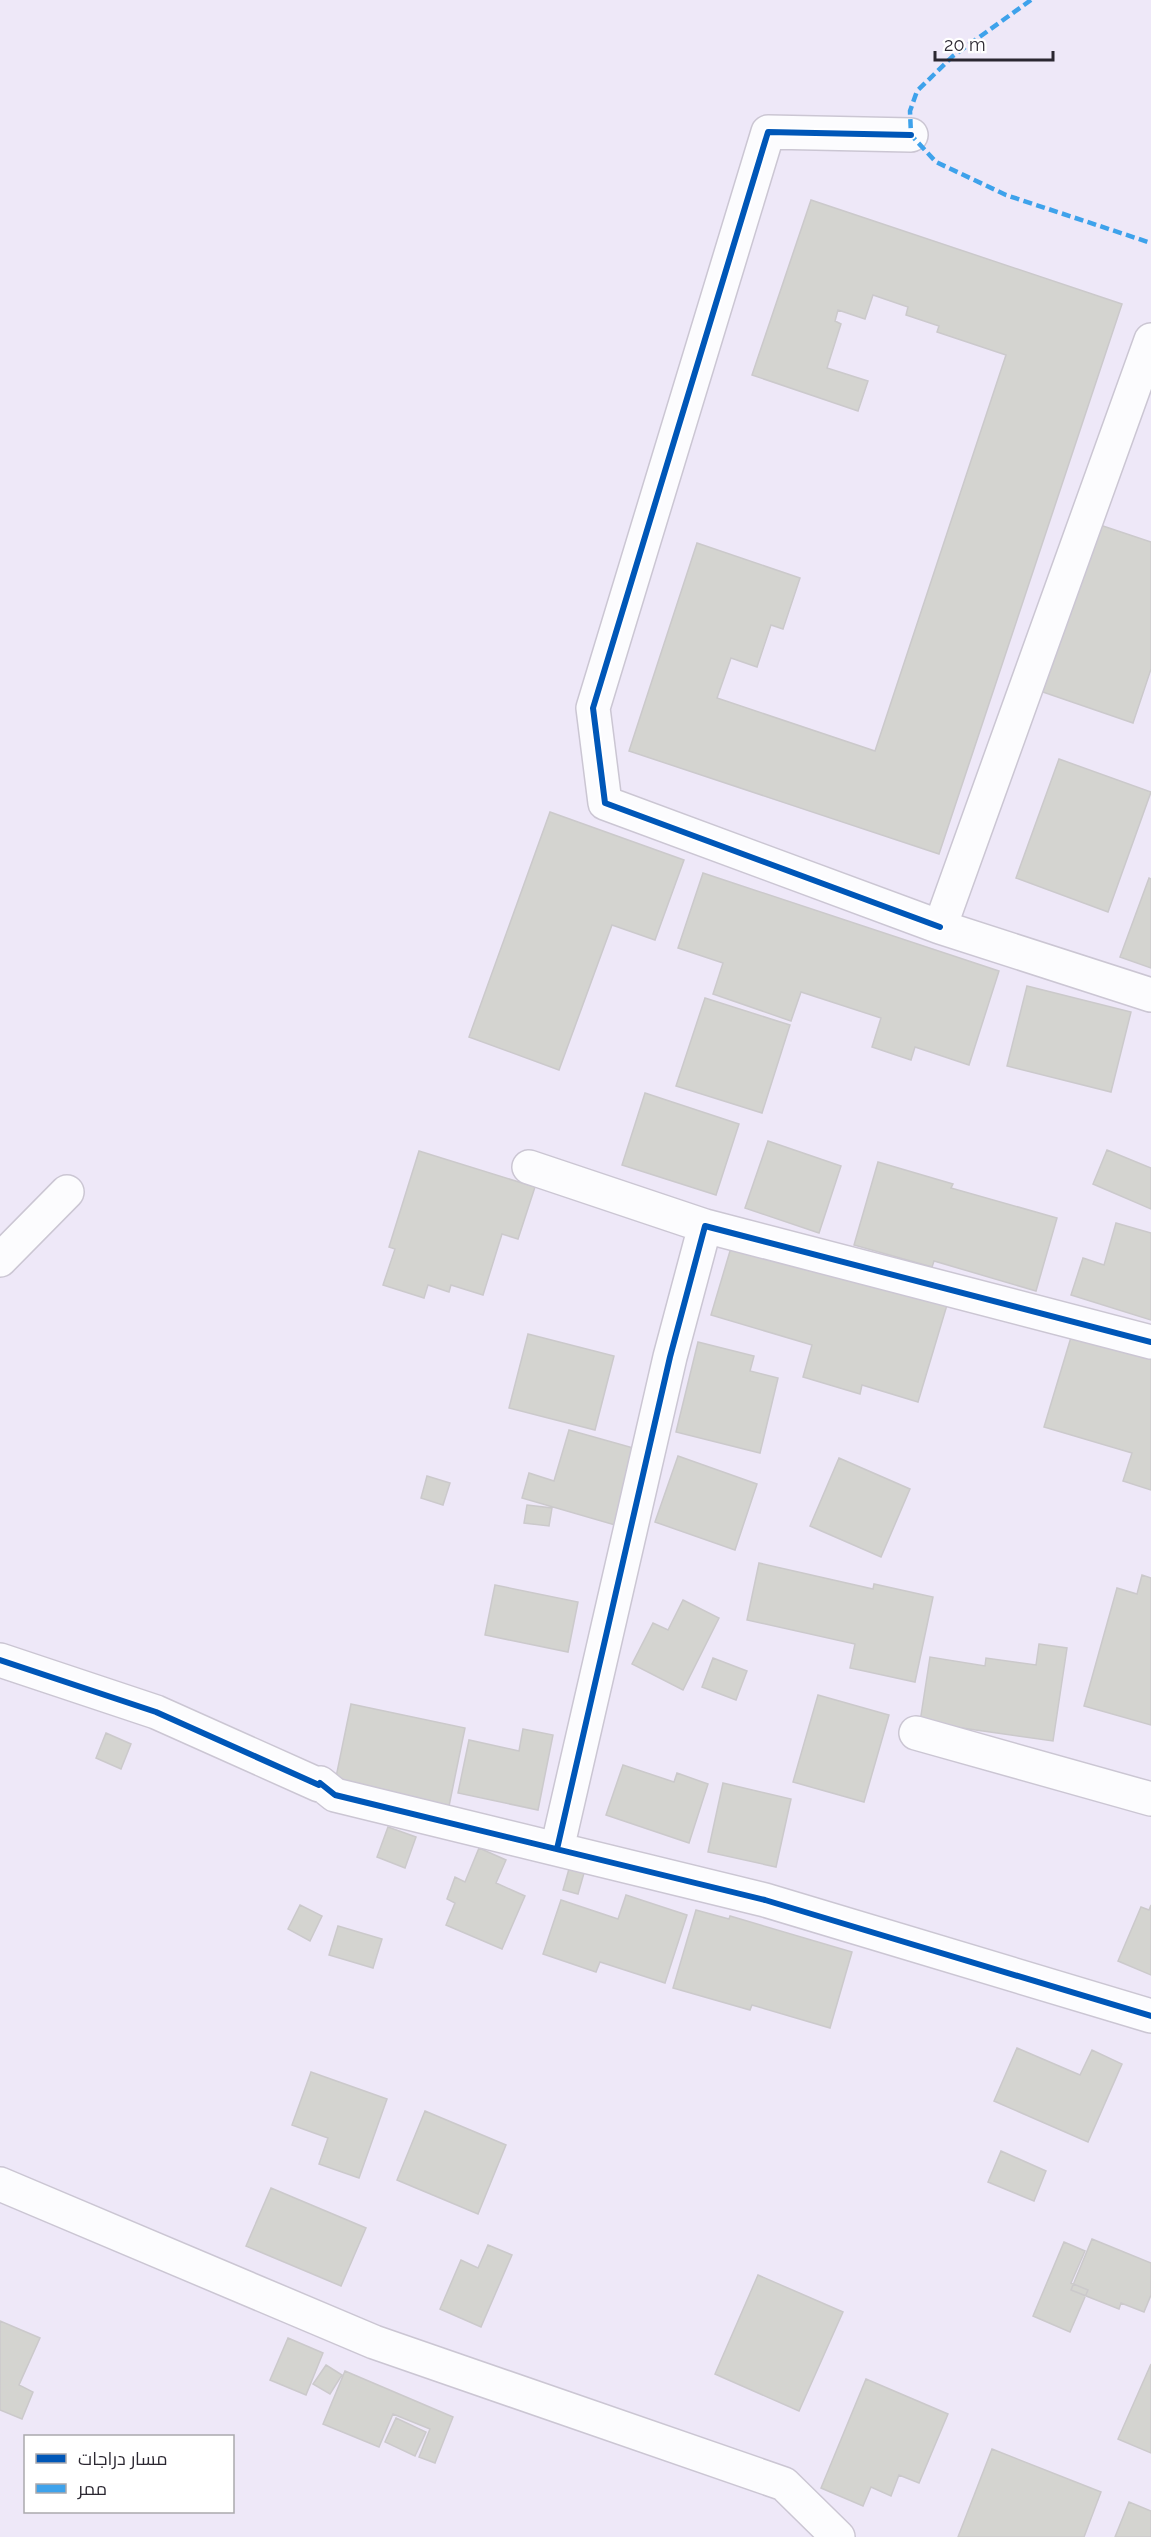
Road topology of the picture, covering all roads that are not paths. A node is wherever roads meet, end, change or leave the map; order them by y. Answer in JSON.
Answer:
{"nodes":[{"id":1,"x":911,"y":135,"type":"dead end"},
{"id":2,"x":1151,"y":340,"type":"edge"},
{"id":3,"x":940,"y":927,"type":"junction"},
{"id":4,"x":1151,"y":995,"type":"edge"},
{"id":5,"x":529,"y":1167,"type":"dead end"},
{"id":6,"x":67,"y":1192,"type":"dead end"},
{"id":7,"x":705,"y":1226,"type":"junction"},
{"id":8,"x":0,"y":1260,"type":"edge"},
{"id":9,"x":1151,"y":1341,"type":"edge"},
{"id":10,"x":0,"y":1660,"type":"edge"},
{"id":11,"x":916,"y":1734,"type":"dead end"},
{"id":12,"x":1151,"y":1799,"type":"edge"},
{"id":13,"x":557,"y":1849,"type":"junction"},
{"id":14,"x":1151,"y":2016,"type":"edge"},
{"id":15,"x":0,"y":2184,"type":"edge"},
{"id":16,"x":838,"y":2537,"type":"edge"}],
"edges":[{"from":1,"to":3,"type":"street"},
{"from":2,"to":3,"type":"street"},
{"from":3,"to":4,"type":"street"},
{"from":5,"to":7,"type":"street"},
{"from":6,"to":8,"type":"street"},
{"from":7,"to":9,"type":"street"},
{"from":7,"to":13,"type":"street"},
{"from":10,"to":13,"type":"street"},
{"from":11,"to":12,"type":"street"},
{"from":13,"to":14,"type":"street"},
{"from":15,"to":16,"type":"street"}]}
